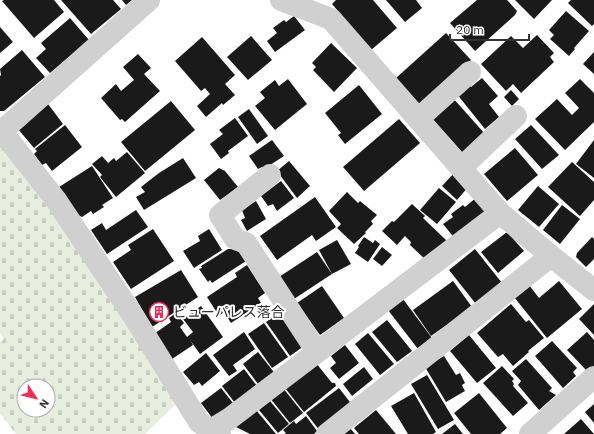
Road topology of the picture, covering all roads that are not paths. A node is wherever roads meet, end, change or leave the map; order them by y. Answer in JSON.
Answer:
{"nodes":[{"id":1,"x":149,"y":0,"type":"edge"},
{"id":2,"x":281,"y":0,"type":"edge"},
{"id":3,"x":470,"y":72,"type":"dead end"},
{"id":4,"x":516,"y":116,"type":"dead end"},
{"id":5,"x":418,"y":119,"type":"junction"},
{"id":6,"x":1,"y":130,"type":"edge"},
{"id":7,"x":461,"y":168,"type":"junction"},
{"id":8,"x":270,"y":175,"type":"dead end"},
{"id":9,"x":500,"y":213,"type":"junction"},
{"id":10,"x":551,"y":256,"type":"junction"},
{"id":11,"x":594,"y":290,"type":"edge"},
{"id":12,"x":317,"y":352,"type":"junction"},
{"id":13,"x":594,"y":377,"type":"edge"},
{"id":14,"x":204,"y":430,"type":"edge"},
{"id":15,"x":327,"y":434,"type":"edge"},
{"id":16,"x":530,"y":434,"type":"edge"}],
"edges":[{"from":1,"to":6,"type":"street"},
{"from":2,"to":5,"type":"street"},
{"from":3,"to":5,"type":"street"},
{"from":4,"to":7,"type":"street"},
{"from":5,"to":7,"type":"street"},
{"from":6,"to":14,"type":"street"},
{"from":7,"to":9,"type":"street"},
{"from":8,"to":12,"type":"street"},
{"from":9,"to":10,"type":"street"},
{"from":9,"to":12,"type":"street"},
{"from":10,"to":11,"type":"street"},
{"from":10,"to":15,"type":"street"},
{"from":12,"to":14,"type":"street"},
{"from":13,"to":16,"type":"street"}]}
